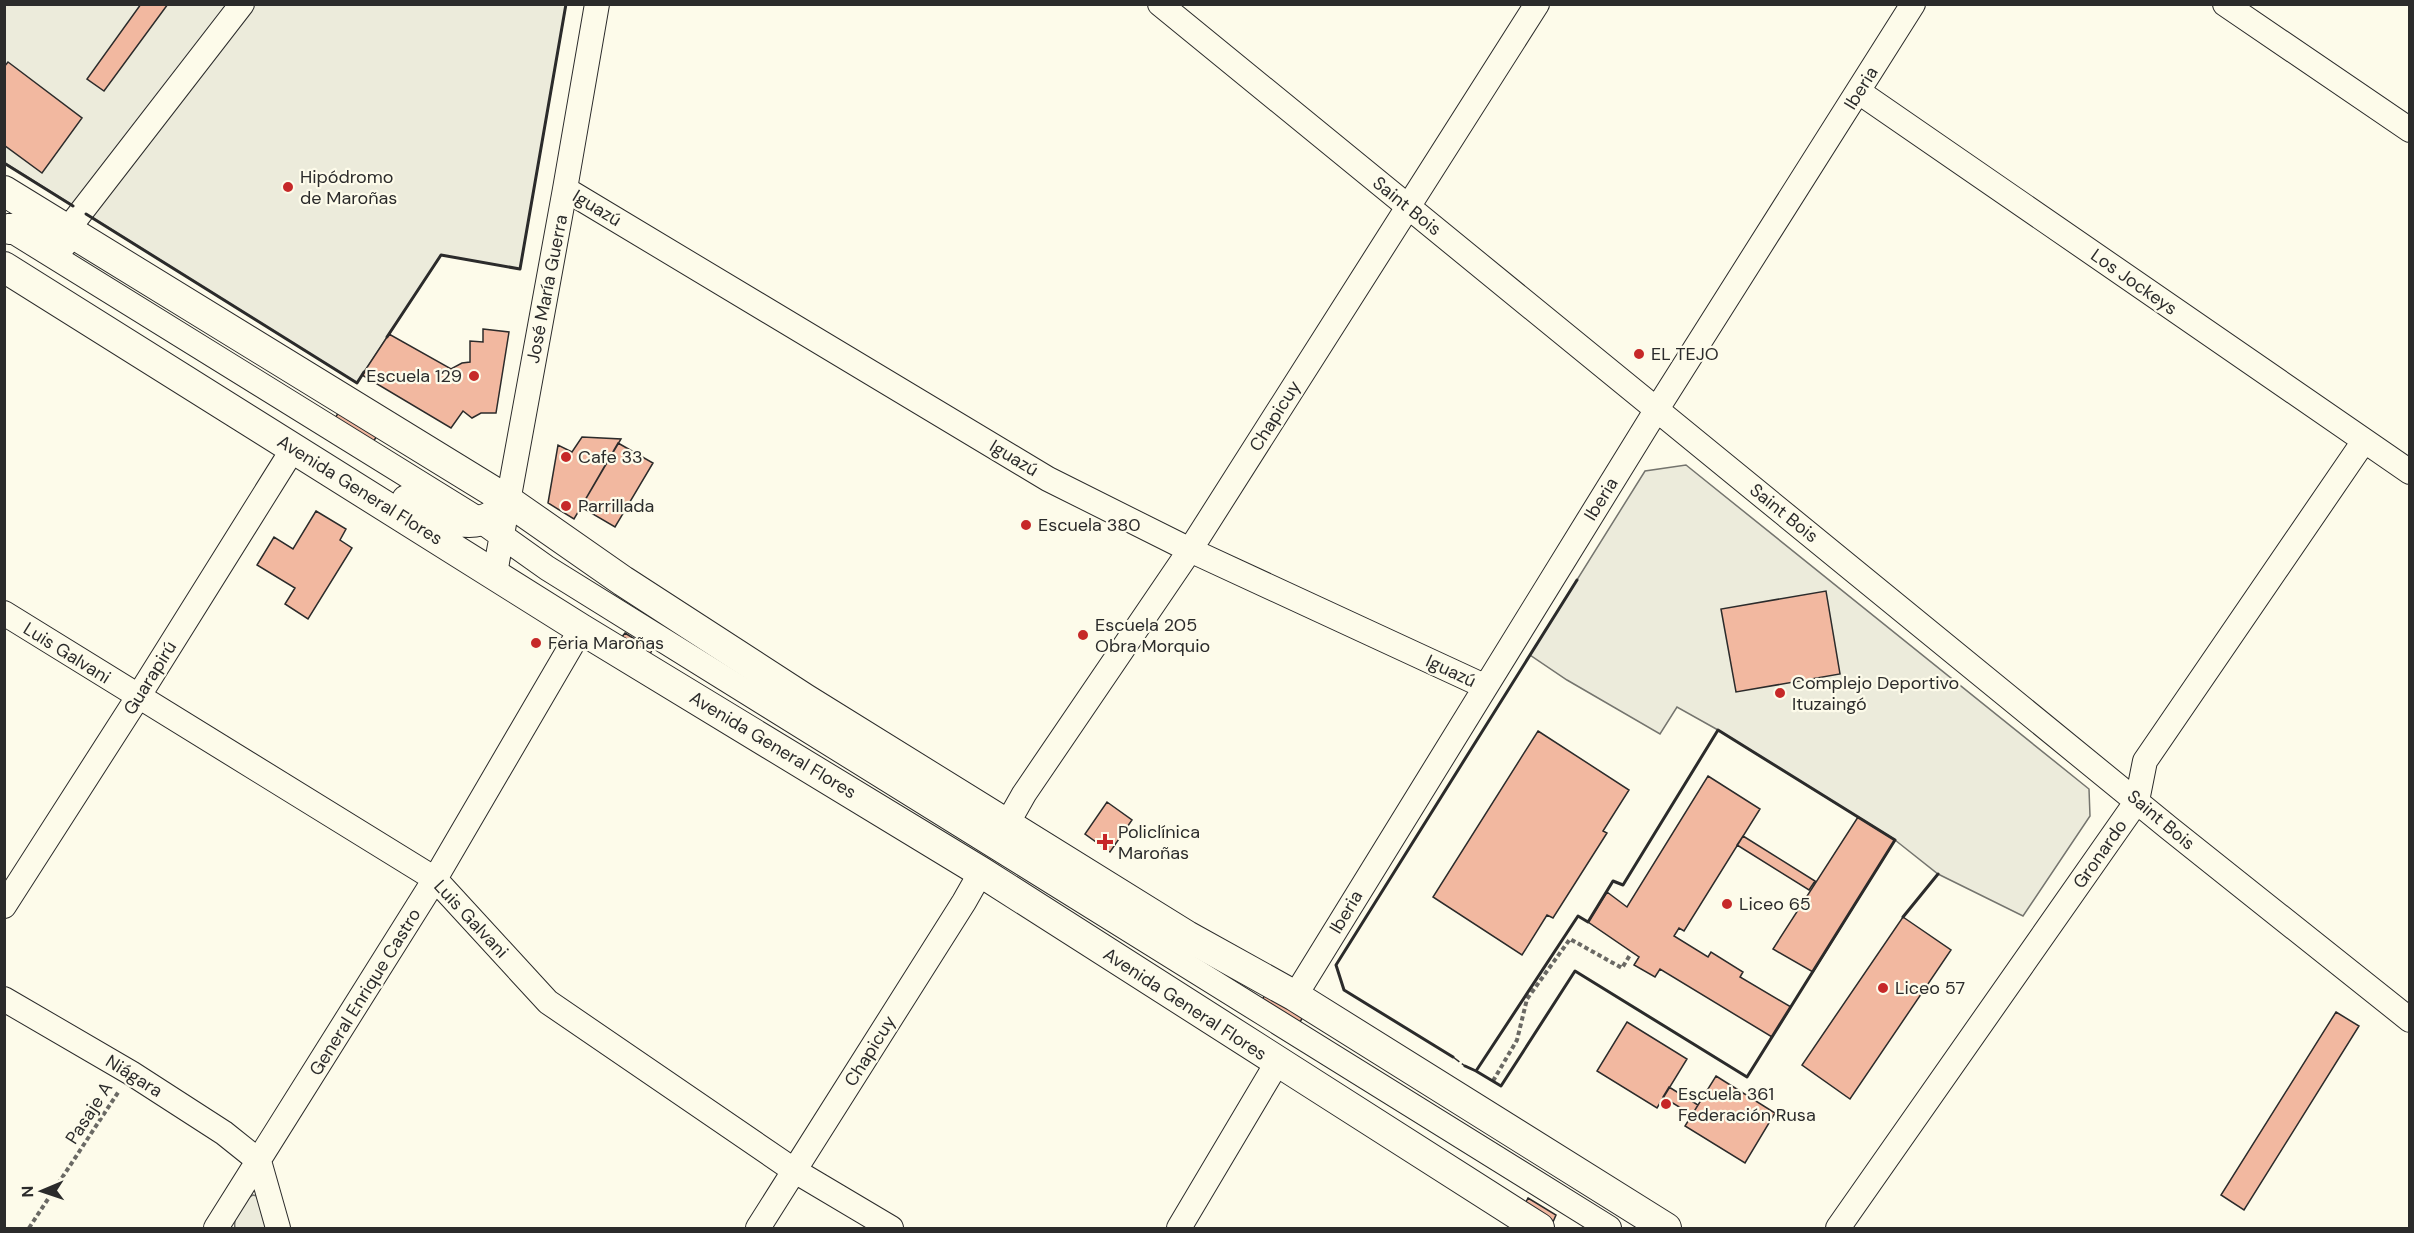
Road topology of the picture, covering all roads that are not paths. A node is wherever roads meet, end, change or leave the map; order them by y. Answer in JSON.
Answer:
{"nodes":[{"id":1,"x":242,"y":4,"type":"edge"},
{"id":2,"x":597,"y":4,"type":"edge"},
{"id":3,"x":1160,"y":4,"type":"edge"},
{"id":4,"x":1538,"y":4,"type":"edge"},
{"id":5,"x":1913,"y":4,"type":"edge"},
{"id":6,"x":2225,"y":4,"type":"edge"},
{"id":7,"x":1859,"y":92,"type":"junction"},
{"id":8,"x":2409,"y":130,"type":"edge"},
{"id":9,"x":566,"y":189,"type":"junction"},
{"id":10,"x":15,"y":197,"type":"edge"},
{"id":11,"x":1408,"y":207,"type":"junction"},
{"id":12,"x":68,"y":229,"type":"junction"},
{"id":13,"x":6,"y":230,"type":"edge"},
{"id":14,"x":4,"y":267,"type":"edge"},
{"id":15,"x":165,"y":289,"type":"junction"},
{"id":16,"x":253,"y":381,"type":"junction"},
{"id":17,"x":1657,"y":409,"type":"junction"},
{"id":18,"x":2364,"y":441,"type":"junction"},
{"id":19,"x":293,"y":448,"type":"junction"},
{"id":20,"x":2409,"y":472,"type":"edge"},
{"id":21,"x":507,"y":500,"type":"junction"},
{"id":22,"x":491,"y":527,"type":"junction"},
{"id":23,"x":1190,"y":550,"type":"junction"},
{"id":24,"x":495,"y":573,"type":"junction"},
{"id":25,"x":4,"y":614,"type":"edge"},
{"id":26,"x":581,"y":628,"type":"junction"},
{"id":27,"x":1485,"y":687,"type":"junction"},
{"id":28,"x":138,"y":697,"type":"junction"},
{"id":29,"x":2137,"y":801,"type":"junction"},
{"id":30,"x":1007,"y":824,"type":"junction"},
{"id":31,"x":981,"y":872,"type":"junction"},
{"id":32,"x":435,"y":879,"type":"junction"},
{"id":33,"x":4,"y":906,"type":"edge"},
{"id":34,"x":1295,"y":996,"type":"junction"},
{"id":35,"x":4,"y":999,"type":"edge"},
{"id":36,"x":2409,"y":1020,"type":"edge"},
{"id":37,"x":1277,"y":1063,"type":"junction"},
{"id":38,"x":259,"y":1161,"type":"junction"},
{"id":39,"x":795,"y":1171,"type":"junction"},
{"id":40,"x":216,"y":1228,"type":"edge"},
{"id":41,"x":278,"y":1228,"type":"edge"},
{"id":42,"x":758,"y":1228,"type":"edge"},
{"id":43,"x":891,"y":1228,"type":"edge"},
{"id":44,"x":1179,"y":1228,"type":"edge"},
{"id":45,"x":1539,"y":1228,"type":"edge"},
{"id":46,"x":1609,"y":1228,"type":"edge"},
{"id":47,"x":1666,"y":1228,"type":"edge"},
{"id":48,"x":1838,"y":1228,"type":"edge"}],
"edges":[{"from":1,"to":12,"type":"street"},
{"from":2,"to":9,"type":"street","name":"José María Guerra"},
{"from":3,"to":11,"type":"street","name":"Saint Bois"},
{"from":4,"to":11,"type":"street","name":"Chapicuy"},
{"from":5,"to":7,"type":"street","name":"Iberia"},
{"from":6,"to":8,"type":"street"},
{"from":7,"to":17,"type":"street","name":"Iberia"},
{"from":7,"to":18,"type":"street","name":"Los Jockeys"},
{"from":9,"to":21,"type":"street","name":"José María Guerra"},
{"from":9,"to":23,"type":"street","name":"Iguazú"},
{"from":10,"to":12,"type":"main road"},
{"from":10,"to":13,"type":"main road"},
{"from":11,"to":17,"type":"street","name":"Saint Bois"},
{"from":11,"to":23,"type":"street","name":"Chapicuy"},
{"from":12,"to":15,"type":"main road"},
{"from":13,"to":15,"type":"main road"},
{"from":13,"to":16,"type":"street","name":"Avenida General Flores"},
{"from":14,"to":19,"type":"main road","name":"Avenida General Flores"},
{"from":15,"to":16,"type":"street","name":"Avenida General Flores"},
{"from":15,"to":21,"type":"main road"},
{"from":16,"to":22,"type":"street","name":"Avenida General Flores"},
{"from":17,"to":27,"type":"street","name":"Iberia"},
{"from":17,"to":29,"type":"street","name":"Saint Bois"},
{"from":18,"to":20,"type":"street","name":"Los Jockeys"},
{"from":18,"to":29,"type":"street","name":"Gronardo"},
{"from":19,"to":22,"type":"main road"},
{"from":19,"to":24,"type":"main road","name":"Avenida General Flores"},
{"from":19,"to":28,"type":"street","name":"Guarapirú"},
{"from":21,"to":22,"type":"main road"},
{"from":21,"to":30,"type":"main road"},
{"from":22,"to":24,"type":"street"},
{"from":22,"to":46,"type":"street","name":"Avenida General Flores"},
{"from":23,"to":27,"type":"street","name":"Iguazú"},
{"from":23,"to":30,"type":"street","name":"Chapicuy"},
{"from":24,"to":26,"type":"main road","name":"Avenida General Flores"},
{"from":25,"to":28,"type":"street","name":"Luis Galvani"},
{"from":26,"to":31,"type":"main road","name":"Avenida General Flores"},
{"from":26,"to":32,"type":"street","name":"General Enrique Castro"},
{"from":27,"to":34,"type":"street","name":"Iberia"},
{"from":28,"to":32,"type":"street","name":"Luis Galvani"},
{"from":28,"to":33,"type":"street","name":"Guarapirú"},
{"from":29,"to":36,"type":"street","name":"Saint Bois"},
{"from":29,"to":48,"type":"street","name":"Gronardo"},
{"from":30,"to":34,"type":"main road"},
{"from":31,"to":37,"type":"main road","name":"Avenida General Flores"},
{"from":31,"to":39,"type":"street","name":"Chapicuy"},
{"from":32,"to":38,"type":"street","name":"General Enrique Castro"},
{"from":32,"to":39,"type":"street","name":"Luis Galvani"},
{"from":34,"to":47,"type":"main road"},
{"from":35,"to":38,"type":"street","name":"Niágara"},
{"from":37,"to":44,"type":"street"},
{"from":37,"to":45,"type":"main road","name":"Avenida General Flores"},
{"from":38,"to":40,"type":"street","name":"General Enrique Castro"},
{"from":38,"to":41,"type":"street"},
{"from":39,"to":42,"type":"street","name":"Chapicuy"},
{"from":39,"to":43,"type":"street","name":"Luis Galvani"}]}
